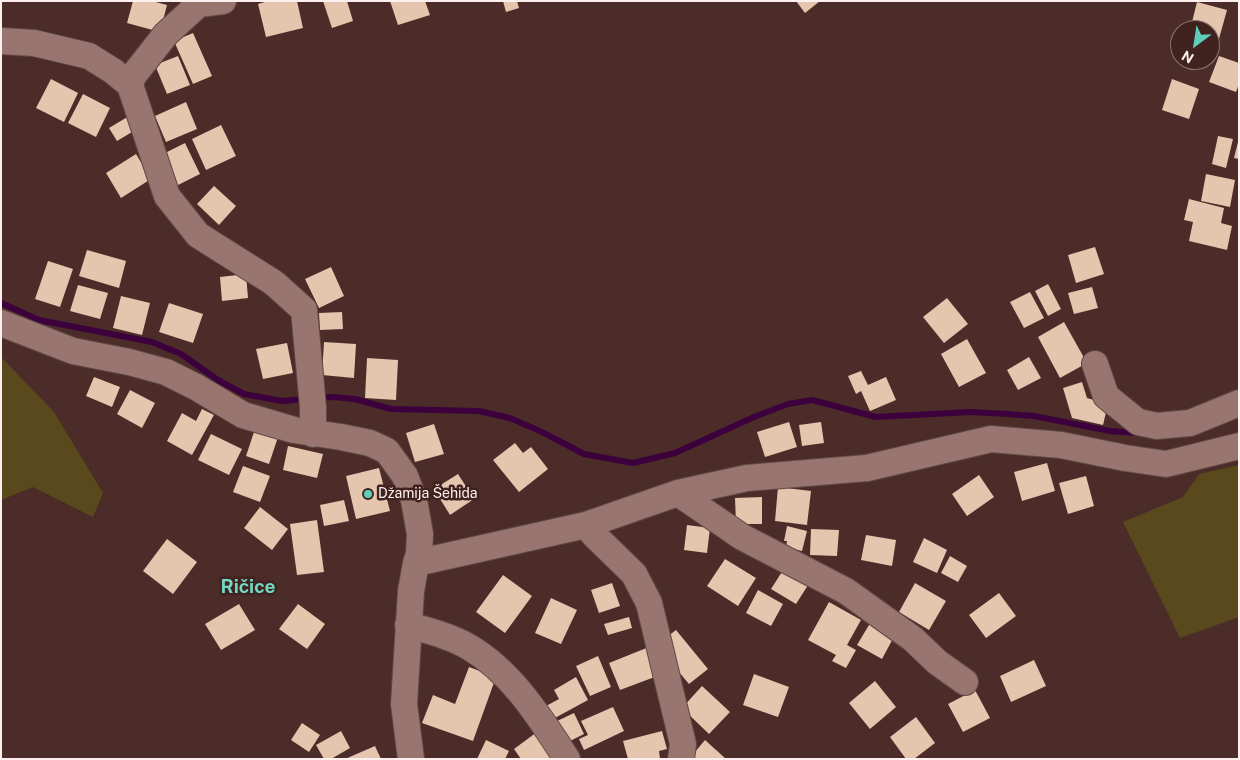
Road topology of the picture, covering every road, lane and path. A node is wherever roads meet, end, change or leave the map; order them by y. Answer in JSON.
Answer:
{"nodes":[{"id":1,"x":204,"y":2,"type":"edge"},
{"id":2,"x":1,"y":41,"type":"edge"},
{"id":3,"x":130,"y":85,"type":"junction"},
{"id":4,"x":1,"y":323,"type":"edge"},
{"id":5,"x":1095,"y":364,"type":"dead end"},
{"id":6,"x":1239,"y":403,"type":"edge"},
{"id":7,"x":313,"y":434,"type":"junction"},
{"id":8,"x":1239,"y":446,"type":"edge"},
{"id":9,"x":678,"y":493,"type":"junction"},
{"id":10,"x":586,"y":525,"type":"junction"},
{"id":11,"x":416,"y":563,"type":"junction"},
{"id":12,"x":408,"y":625,"type":"junction"},
{"id":13,"x":965,"y":682,"type":"dead end"},
{"id":14,"x":411,"y":759,"type":"edge"},
{"id":15,"x":567,"y":759,"type":"edge"},
{"id":16,"x":681,"y":759,"type":"edge"}],
"edges":[{"from":1,"to":3,"type":"street"},
{"from":2,"to":3,"type":"street"},
{"from":3,"to":7,"type":"street"},
{"from":4,"to":7,"type":"street"},
{"from":5,"to":6,"type":"street"},
{"from":7,"to":11,"type":"street"},
{"from":8,"to":9,"type":"street"},
{"from":9,"to":10,"type":"street"},
{"from":9,"to":13,"type":"street"},
{"from":10,"to":11,"type":"street"},
{"from":10,"to":16,"type":"street"},
{"from":11,"to":12,"type":"street"},
{"from":12,"to":14,"type":"street"},
{"from":12,"to":15,"type":"street"}]}
